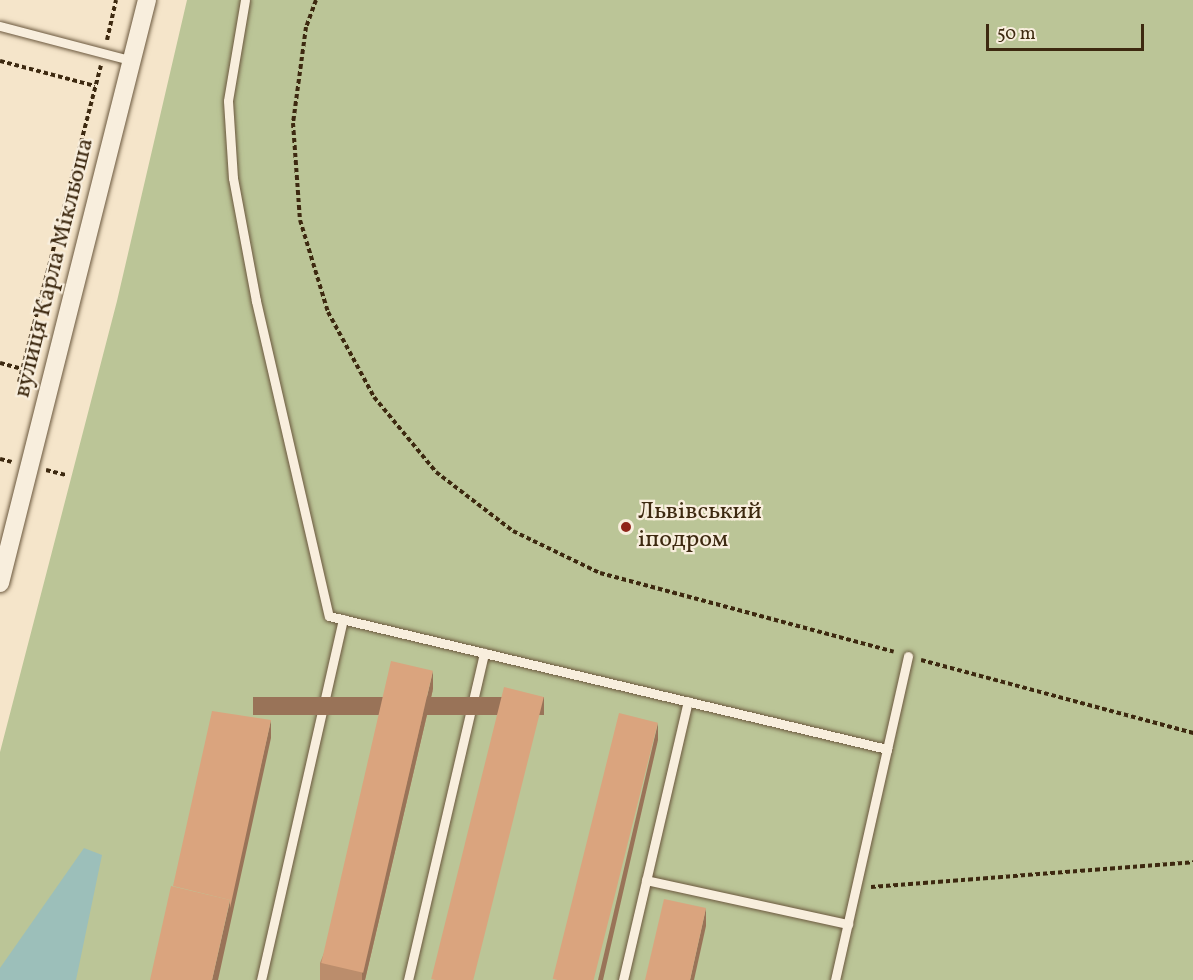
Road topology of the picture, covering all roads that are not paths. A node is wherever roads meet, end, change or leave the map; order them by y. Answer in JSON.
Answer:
{"nodes":[{"id":1,"x":147,"y":0,"type":"edge"},
{"id":2,"x":244,"y":0,"type":"edge"},
{"id":3,"x":0,"y":26,"type":"edge"},
{"id":4,"x":134,"y":61,"type":"junction"},
{"id":5,"x":0,"y":584,"type":"edge"},
{"id":6,"x":343,"y":619,"type":"junction"},
{"id":7,"x":484,"y":653,"type":"junction"},
{"id":8,"x":908,"y":656,"type":"road end"},
{"id":9,"x":688,"y":701,"type":"junction"},
{"id":10,"x":887,"y":749,"type":"junction"},
{"id":11,"x":646,"y":880,"type":"junction"},
{"id":12,"x":848,"y":924,"type":"junction"},
{"id":13,"x":261,"y":980,"type":"edge"},
{"id":14,"x":408,"y":980,"type":"edge"},
{"id":15,"x":623,"y":980,"type":"edge"},
{"id":16,"x":835,"y":980,"type":"edge"}],
"edges":[{"from":1,"to":4,"type":"street","name":"вулиця Карла Мікльоша"},
{"from":2,"to":6,"type":"lane"},
{"from":3,"to":4,"type":"lane"},
{"from":4,"to":5,"type":"street","name":"вулиця Карла Мікльоша"},
{"from":6,"to":7,"type":"lane"},
{"from":6,"to":13,"type":"lane"},
{"from":7,"to":9,"type":"lane"},
{"from":7,"to":14,"type":"lane"},
{"from":8,"to":10,"type":"lane"},
{"from":9,"to":10,"type":"lane"},
{"from":9,"to":11,"type":"lane"},
{"from":10,"to":12,"type":"lane"},
{"from":11,"to":12,"type":"lane"},
{"from":11,"to":15,"type":"lane"},
{"from":12,"to":16,"type":"lane"}]}
